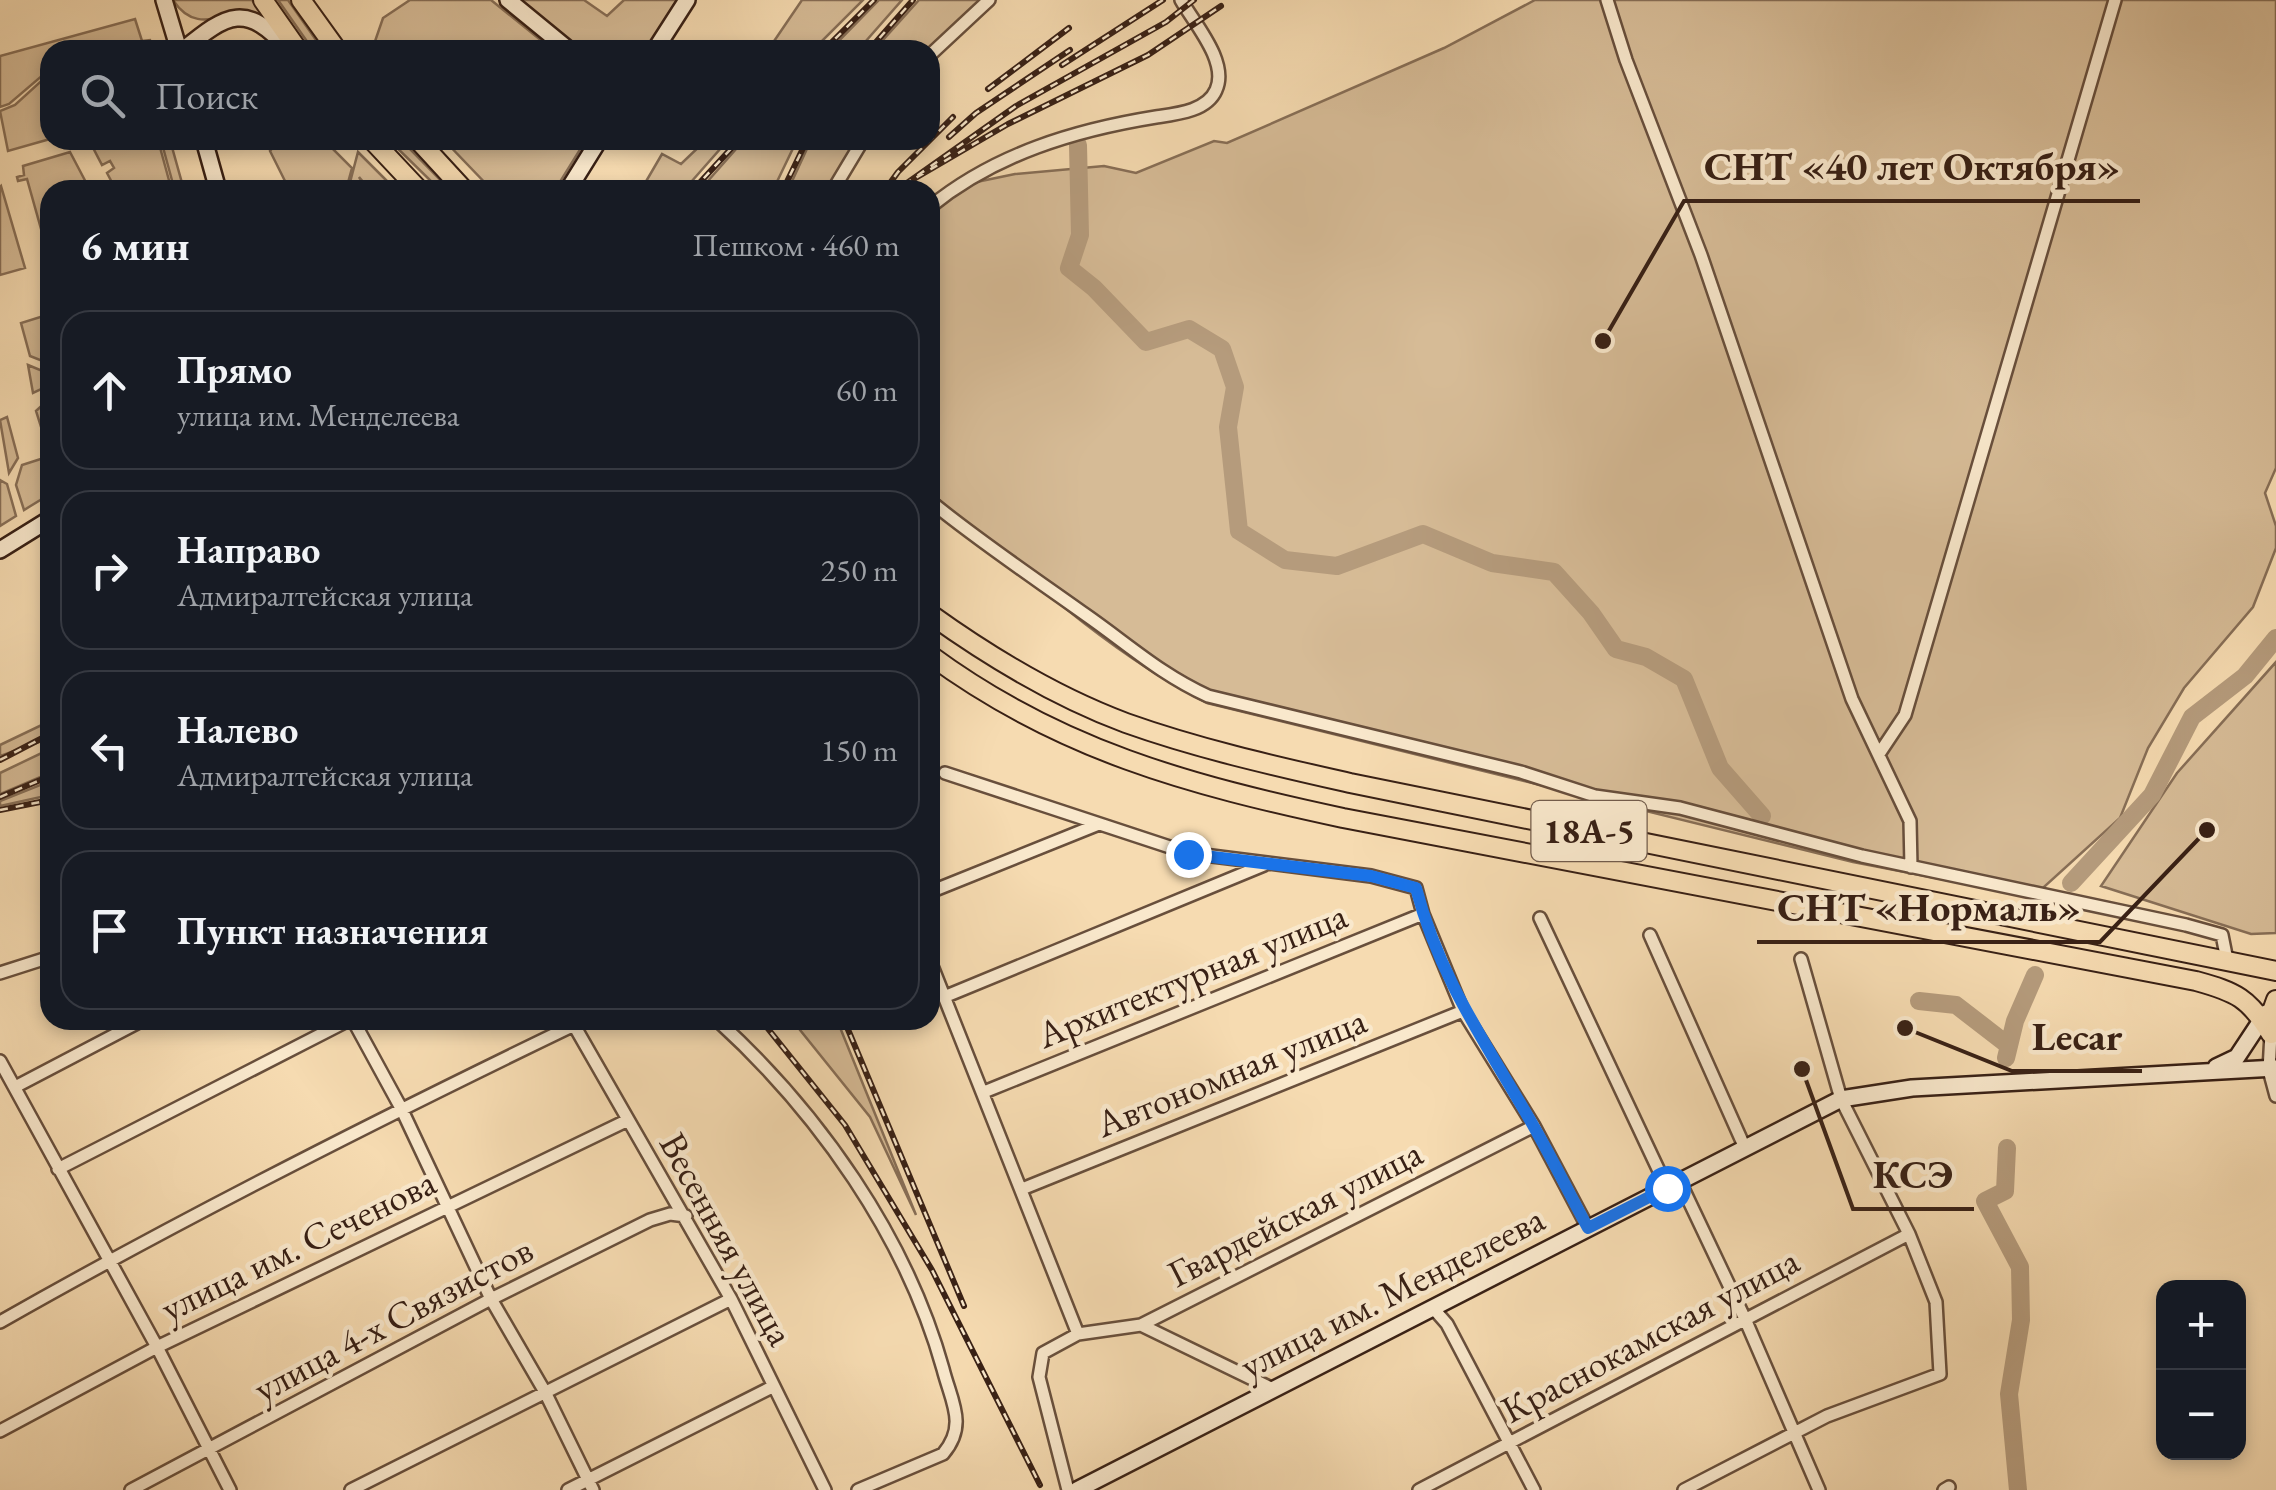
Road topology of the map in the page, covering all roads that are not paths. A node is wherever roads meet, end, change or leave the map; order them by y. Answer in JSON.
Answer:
{"nodes":[{"id":1,"x":164,"y":0,"type":"edge"},
{"id":2,"x":263,"y":0,"type":"edge"},
{"id":3,"x":301,"y":0,"type":"edge"},
{"id":4,"x":508,"y":0,"type":"edge"},
{"id":5,"x":687,"y":0,"type":"edge"},
{"id":6,"x":989,"y":0,"type":"edge"},
{"id":7,"x":1181,"y":0,"type":"edge"},
{"id":8,"x":1607,"y":0,"type":"edge"},
{"id":9,"x":2115,"y":0,"type":"edge"},
{"id":10,"x":178,"y":40,"type":"edge"},
{"id":11,"x":195,"y":40,"type":"edge"},
{"id":12,"x":279,"y":40,"type":"edge"},
{"id":13,"x":291,"y":40,"type":"edge"},
{"id":14,"x":330,"y":40,"type":"edge"},
{"id":15,"x":557,"y":40,"type":"edge"},
{"id":16,"x":662,"y":40,"type":"edge"},
{"id":17,"x":940,"y":46,"type":"edge"},
{"id":18,"x":207,"y":150,"type":"edge"},
{"id":19,"x":382,"y":150,"type":"edge"},
{"id":20,"x":427,"y":150,"type":"edge"},
{"id":21,"x":593,"y":150,"type":"edge"},
{"id":22,"x":857,"y":150,"type":"edge"},
{"id":23,"x":215,"y":180,"type":"edge"},
{"id":24,"x":410,"y":180,"type":"edge"},
{"id":25,"x":455,"y":180,"type":"edge"},
{"id":26,"x":574,"y":180,"type":"edge"},
{"id":27,"x":839,"y":180,"type":"edge"},
{"id":28,"x":940,"y":198,"type":"edge"},
{"id":29,"x":940,"y":509,"type":"edge"},
{"id":30,"x":40,"y":525,"type":"edge"},
{"id":31,"x":0,"y":550,"type":"edge"},
{"id":32,"x":940,"y":621,"type":"edge"},
{"id":33,"x":940,"y":662,"type":"edge"},
{"id":34,"x":1879,"y":754,"type":"junction"},
{"id":35,"x":945,"y":773,"type":"dead end"},
{"id":36,"x":1100,"y":824,"type":"junction"},
{"id":37,"x":1265,"y":864,"type":"junction"},
{"id":38,"x":1911,"y":866,"type":"junction"},
{"id":39,"x":940,"y":888,"type":"edge"},
{"id":40,"x":1423,"y":914,"type":"junction"},
{"id":41,"x":1540,"y":918,"type":"dead end"},
{"id":42,"x":1650,"y":935,"type":"dead end"},
{"id":43,"x":1801,"y":959,"type":"dead end"},
{"id":44,"x":40,"y":960,"type":"edge"},
{"id":45,"x":2227,"y":960,"type":"junction"},
{"id":46,"x":2276,"y":971,"type":"edge"},
{"id":47,"x":0,"y":974,"type":"edge"},
{"id":48,"x":940,"y":986,"type":"edge"},
{"id":49,"x":944,"y":997,"type":"junction"},
{"id":50,"x":2275,"y":1002,"type":"edge"},
{"id":51,"x":1463,"y":1011,"type":"junction"},
{"id":52,"x":124,"y":1030,"type":"edge"},
{"id":53,"x":331,"y":1030,"type":"edge"},
{"id":54,"x":357,"y":1030,"type":"edge"},
{"id":55,"x":558,"y":1030,"type":"edge"},
{"id":56,"x":578,"y":1030,"type":"edge"},
{"id":57,"x":728,"y":1030,"type":"edge"},
{"id":58,"x":2269,"y":1032,"type":"edge"},
{"id":59,"x":2,"y":1069,"type":"edge"},
{"id":60,"x":2272,"y":1069,"type":"edge"},
{"id":61,"x":2203,"y":1073,"type":"junction"},
{"id":62,"x":15,"y":1087,"type":"junction"},
{"id":63,"x":984,"y":1092,"type":"junction"},
{"id":64,"x":2276,"y":1096,"type":"edge"},
{"id":65,"x":1841,"y":1099,"type":"junction"},
{"id":66,"x":401,"y":1108,"type":"junction"},
{"id":67,"x":626,"y":1120,"type":"junction"},
{"id":68,"x":1534,"y":1126,"type":"junction"},
{"id":69,"x":1745,"y":1148,"type":"junction"},
{"id":70,"x":58,"y":1169,"type":"junction"},
{"id":71,"x":1673,"y":1185,"type":"junction"},
{"id":72,"x":1022,"y":1189,"type":"junction"},
{"id":73,"x":445,"y":1207,"type":"junction"},
{"id":74,"x":686,"y":1216,"type":"junction"},
{"id":75,"x":1588,"y":1228,"type":"junction"},
{"id":76,"x":1909,"y":1234,"type":"junction"},
{"id":77,"x":109,"y":1259,"type":"junction"},
{"id":78,"x":491,"y":1299,"type":"junction"},
{"id":79,"x":731,"y":1299,"type":"junction"},
{"id":80,"x":1433,"y":1308,"type":"junction"},
{"id":81,"x":1745,"y":1319,"type":"junction"},
{"id":82,"x":0,"y":1322,"type":"edge"},
{"id":83,"x":1141,"y":1325,"type":"junction"},
{"id":84,"x":1078,"y":1334,"type":"junction"},
{"id":85,"x":157,"y":1347,"type":"junction"},
{"id":86,"x":772,"y":1387,"type":"junction"},
{"id":87,"x":1273,"y":1390,"type":"junction"},
{"id":88,"x":545,"y":1392,"type":"junction"},
{"id":89,"x":0,"y":1431,"type":"edge"},
{"id":90,"x":1797,"y":1434,"type":"junction"},
{"id":91,"x":1510,"y":1442,"type":"junction"},
{"id":92,"x":210,"y":1450,"type":"junction"},
{"id":93,"x":590,"y":1485,"type":"edge"},
{"id":94,"x":131,"y":1490,"type":"edge"},
{"id":95,"x":230,"y":1490,"type":"edge"},
{"id":96,"x":351,"y":1490,"type":"edge"},
{"id":97,"x":568,"y":1490,"type":"edge"},
{"id":98,"x":825,"y":1490,"type":"edge"},
{"id":99,"x":858,"y":1490,"type":"edge"},
{"id":100,"x":1068,"y":1490,"type":"edge"},
{"id":101,"x":1076,"y":1490,"type":"edge"},
{"id":102,"x":1419,"y":1490,"type":"edge"},
{"id":103,"x":1534,"y":1490,"type":"edge"},
{"id":104,"x":1684,"y":1490,"type":"edge"},
{"id":105,"x":1819,"y":1490,"type":"edge"}],
"edges":[{"from":1,"to":10,"type":"main road"},
{"from":2,"to":13,"type":"highway"},
{"from":3,"to":14,"type":"highway"},
{"from":4,"to":15,"type":"main road"},
{"from":5,"to":16,"type":"main road"},
{"from":6,"to":17,"type":"street"},
{"from":7,"to":28,"type":"street"},
{"from":8,"to":34,"type":"street"},
{"from":9,"to":34,"type":"street"},
{"from":11,"to":12,"type":"main road"},
{"from":18,"to":23,"type":"main road"},
{"from":19,"to":24,"type":"highway"},
{"from":20,"to":25,"type":"highway"},
{"from":21,"to":26,"type":"main road"},
{"from":22,"to":27,"type":"street"},
{"from":29,"to":38,"type":"street"},
{"from":30,"to":31,"type":"main road"},
{"from":32,"to":45,"type":"highway","number":"18А-5"},
{"from":33,"to":58,"type":"highway","number":"18А-5"},
{"from":34,"to":38,"type":"street"},
{"from":35,"to":36,"type":"street"},
{"from":36,"to":37,"type":"street"},
{"from":36,"to":39,"type":"street"},
{"from":37,"to":40,"type":"street"},
{"from":37,"to":49,"type":"street"},
{"from":38,"to":45,"type":"street"},
{"from":40,"to":51,"type":"street"},
{"from":40,"to":63,"type":"street","name":"Архитектурная улица"},
{"from":41,"to":71,"type":"street"},
{"from":42,"to":69,"type":"street"},
{"from":43,"to":65,"type":"street"},
{"from":44,"to":47,"type":"street"},
{"from":45,"to":46,"type":"highway","number":"18А-5"},
{"from":48,"to":49,"type":"street"},
{"from":49,"to":63,"type":"street"},
{"from":50,"to":58,"type":"highway"},
{"from":51,"to":68,"type":"street"},
{"from":51,"to":72,"type":"street","name":"Автономная улица"},
{"from":52,"to":62,"type":"street"},
{"from":53,"to":70,"type":"street"},
{"from":54,"to":66,"type":"street"},
{"from":55,"to":66,"type":"street"},
{"from":56,"to":67,"type":"street","name":"Весенняя улица"},
{"from":57,"to":99,"type":"street"},
{"from":58,"to":60,"type":"street"},
{"from":58,"to":61,"type":"main road"},
{"from":59,"to":62,"type":"street"},
{"from":60,"to":61,"type":"main road","name":"улица им. Менделеева"},
{"from":60,"to":64,"type":"street"},
{"from":61,"to":65,"type":"main road","name":"улица им. Менделеева"},
{"from":62,"to":70,"type":"street"},
{"from":63,"to":72,"type":"street"},
{"from":65,"to":69,"type":"main road","name":"улица им. Менделеева"},
{"from":65,"to":76,"type":"street"},
{"from":66,"to":73,"type":"street"},
{"from":66,"to":77,"type":"street"},
{"from":67,"to":73,"type":"street","name":"улица им. Сеченова"},
{"from":67,"to":74,"type":"street","name":"Весенняя улица"},
{"from":68,"to":75,"type":"street"},
{"from":68,"to":83,"type":"street","name":"Гвардейская улица"},
{"from":69,"to":71,"type":"main road","name":"улица им. Менделеева"},
{"from":70,"to":77,"type":"street"},
{"from":71,"to":75,"type":"main road","name":"улица им. Менделеева"},
{"from":71,"to":81,"type":"street"},
{"from":72,"to":84,"type":"street"},
{"from":73,"to":78,"type":"street"},
{"from":73,"to":85,"type":"street","name":"улица им. Сеченова"},
{"from":74,"to":78,"type":"street","name":"улица 4-х Связистов"},
{"from":74,"to":79,"type":"street","name":"Весенняя улица"},
{"from":75,"to":80,"type":"main road","name":"улица им. Менделеева"},
{"from":76,"to":81,"type":"street","name":"Краснокамская улица"},
{"from":76,"to":90,"type":"street"},
{"from":77,"to":82,"type":"street"},
{"from":77,"to":85,"type":"street"},
{"from":78,"to":88,"type":"street"},
{"from":78,"to":92,"type":"street","name":"улица 4-х Связистов"},
{"from":79,"to":86,"type":"street","name":"Весенняя улица"},
{"from":79,"to":88,"type":"street"},
{"from":80,"to":87,"type":"main road","name":"улица им. Менделеева"},
{"from":80,"to":91,"type":"street"},
{"from":81,"to":90,"type":"street"},
{"from":81,"to":91,"type":"street","name":"Краснокамская улица"},
{"from":83,"to":84,"type":"street","name":"Гвардейская улица"},
{"from":83,"to":87,"type":"street"},
{"from":84,"to":100,"type":"street"},
{"from":85,"to":89,"type":"street","name":"улица им. Сеченова"},
{"from":85,"to":92,"type":"street"},
{"from":86,"to":93,"type":"street"},
{"from":86,"to":98,"type":"street","name":"Весенняя улица"},
{"from":87,"to":101,"type":"main road","name":"улица им. Менделеева"},
{"from":88,"to":93,"type":"street"},
{"from":88,"to":96,"type":"street"},
{"from":90,"to":104,"type":"street"},
{"from":90,"to":105,"type":"street"},
{"from":91,"to":102,"type":"street","name":"Краснокамская улица"},
{"from":91,"to":103,"type":"street"},
{"from":92,"to":94,"type":"street","name":"улица 4-х Связистов"},
{"from":92,"to":95,"type":"street"},
{"from":93,"to":97,"type":"street"}]}
